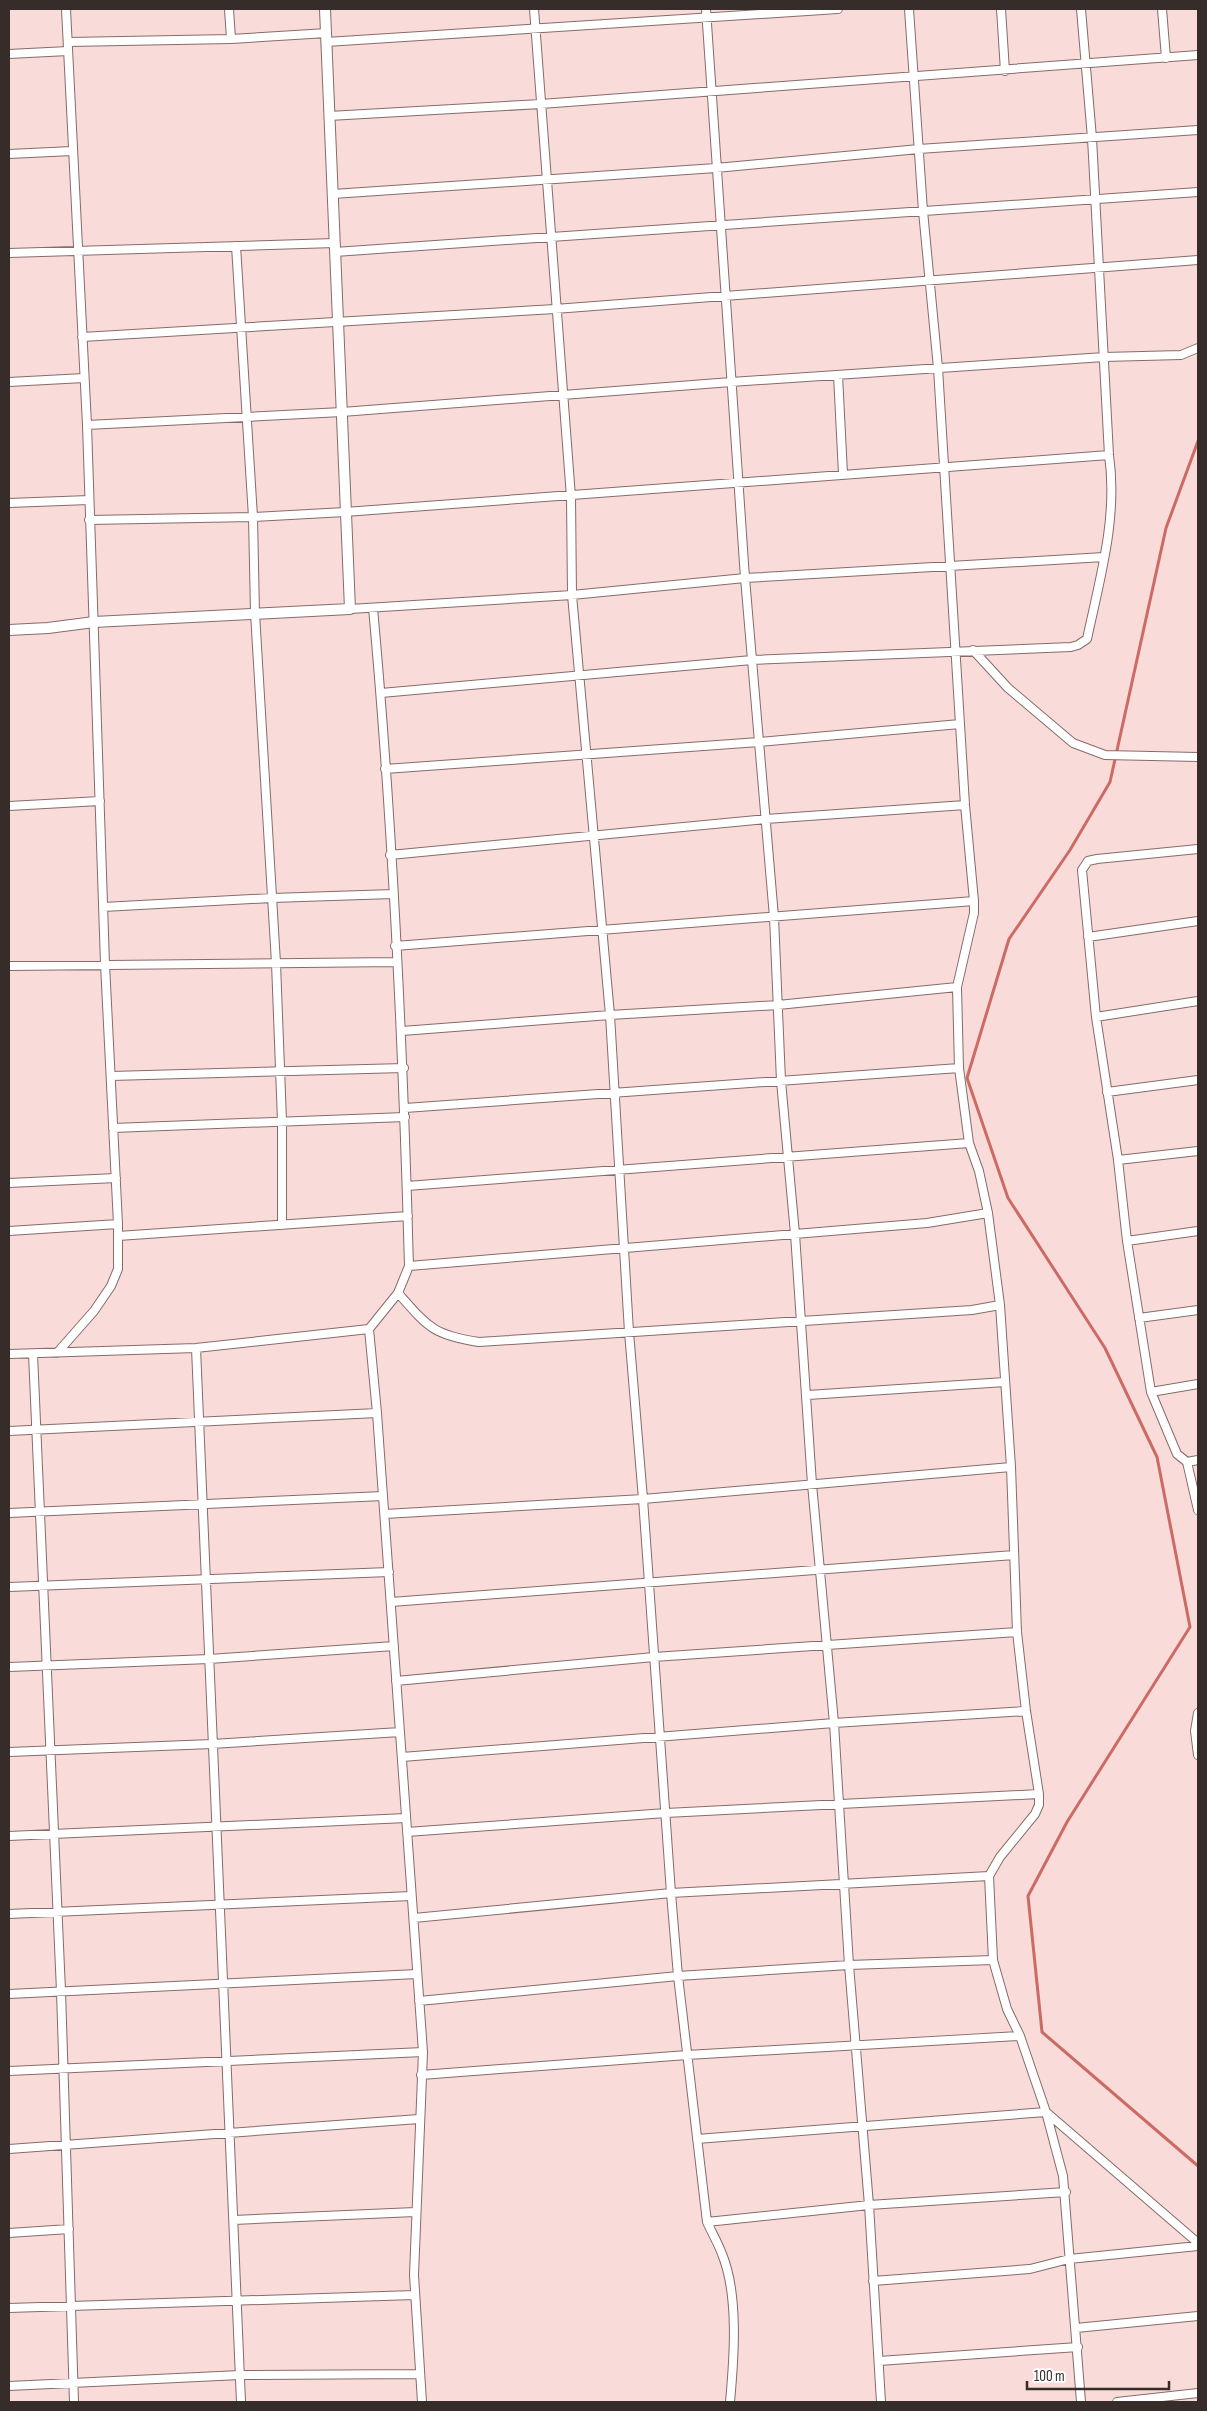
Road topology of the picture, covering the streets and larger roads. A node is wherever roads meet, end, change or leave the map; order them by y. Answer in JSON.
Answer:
{"nodes":[{"id":1,"x":66,"y":9,"type":"edge"},
{"id":2,"x":229,"y":9,"type":"edge"},
{"id":3,"x":326,"y":9,"type":"edge"},
{"id":4,"x":534,"y":9,"type":"edge"},
{"id":5,"x":706,"y":9,"type":"edge"},
{"id":6,"x":838,"y":9,"type":"edge"},
{"id":7,"x":909,"y":9,"type":"edge"},
{"id":8,"x":1001,"y":9,"type":"edge"},
{"id":9,"x":1081,"y":9,"type":"edge"},
{"id":10,"x":1162,"y":9,"type":"edge"},
{"id":11,"x":707,"y":18,"type":"junction"},
{"id":12,"x":535,"y":30,"type":"junction"},
{"id":13,"x":327,"y":38,"type":"junction"},
{"id":14,"x":231,"y":39,"type":"junction"},
{"id":15,"x":68,"y":42,"type":"junction"},
{"id":16,"x":68,"y":52,"type":"junction"},
{"id":17,"x":9,"y":54,"type":"edge"},
{"id":18,"x":1198,"y":55,"type":"edge"},
{"id":19,"x":1166,"y":58,"type":"junction"},
{"id":20,"x":1085,"y":64,"type":"junction"},
{"id":21,"x":1006,"y":70,"type":"junction"},
{"id":22,"x":913,"y":76,"type":"junction"},
{"id":23,"x":712,"y":91,"type":"junction"},
{"id":24,"x":541,"y":104,"type":"junction"},
{"id":25,"x":329,"y":116,"type":"junction"},
{"id":26,"x":1198,"y":130,"type":"edge"},
{"id":27,"x":1092,"y":138,"type":"junction"},
{"id":28,"x":919,"y":149,"type":"junction"},
{"id":29,"x":72,"y":152,"type":"junction"},
{"id":30,"x":9,"y":154,"type":"edge"},
{"id":31,"x":716,"y":168,"type":"junction"},
{"id":32,"x":545,"y":179,"type":"junction"},
{"id":33,"x":1198,"y":192,"type":"edge"},
{"id":34,"x":333,"y":194,"type":"junction"},
{"id":35,"x":1096,"y":199,"type":"junction"},
{"id":36,"x":923,"y":211,"type":"junction"},
{"id":37,"x":721,"y":226,"type":"junction"},
{"id":38,"x":550,"y":238,"type":"junction"},
{"id":39,"x":236,"y":246,"type":"junction"},
{"id":40,"x":335,"y":248,"type":"junction"},
{"id":41,"x":79,"y":250,"type":"junction"},
{"id":42,"x":9,"y":253,"type":"edge"},
{"id":43,"x":1198,"y":260,"type":"edge"},
{"id":44,"x":1099,"y":268,"type":"junction"},
{"id":45,"x":929,"y":281,"type":"junction"},
{"id":46,"x":725,"y":296,"type":"junction"},
{"id":47,"x":556,"y":309,"type":"junction"},
{"id":48,"x":338,"y":324,"type":"junction"},
{"id":49,"x":241,"y":329,"type":"junction"},
{"id":50,"x":82,"y":337,"type":"junction"},
{"id":51,"x":1198,"y":348,"type":"edge"},
{"id":52,"x":1104,"y":357,"type":"junction"},
{"id":53,"x":938,"y":368,"type":"junction"},
{"id":54,"x":838,"y":375,"type":"junction"},
{"id":55,"x":84,"y":378,"type":"junction"},
{"id":56,"x":9,"y":382,"type":"edge"},
{"id":57,"x":731,"y":382,"type":"junction"},
{"id":58,"x":562,"y":395,"type":"junction"},
{"id":59,"x":342,"y":412,"type":"junction"},
{"id":60,"x":246,"y":417,"type":"junction"},
{"id":61,"x":87,"y":425,"type":"junction"},
{"id":62,"x":1109,"y":455,"type":"junction"},
{"id":63,"x":944,"y":466,"type":"junction"},
{"id":64,"x":843,"y":474,"type":"junction"},
{"id":65,"x":737,"y":482,"type":"junction"},
{"id":66,"x":571,"y":497,"type":"junction"},
{"id":67,"x":89,"y":500,"type":"junction"},
{"id":68,"x":9,"y":503,"type":"edge"},
{"id":69,"x":345,"y":512,"type":"junction"},
{"id":70,"x":253,"y":517,"type":"junction"},
{"id":71,"x":89,"y":520,"type":"junction"},
{"id":72,"x":1104,"y":557,"type":"junction"},
{"id":73,"x":950,"y":567,"type":"junction"},
{"id":74,"x":744,"y":578,"type":"junction"},
{"id":75,"x":572,"y":595,"type":"junction"},
{"id":76,"x":373,"y":608,"type":"junction"},
{"id":77,"x":350,"y":609,"type":"junction"},
{"id":78,"x":255,"y":613,"type":"junction"},
{"id":79,"x":94,"y":622,"type":"junction"},
{"id":80,"x":9,"y":630,"type":"edge"},
{"id":81,"x":955,"y":650,"type":"junction"},
{"id":82,"x":973,"y":650,"type":"junction"},
{"id":83,"x":752,"y":660,"type":"junction"},
{"id":84,"x":579,"y":677,"type":"junction"},
{"id":85,"x":381,"y":693,"type":"junction"},
{"id":86,"x":960,"y":724,"type":"junction"},
{"id":87,"x":759,"y":742,"type":"junction"},
{"id":88,"x":587,"y":754,"type":"junction"},
{"id":89,"x":1198,"y":757,"type":"edge"},
{"id":90,"x":385,"y":769,"type":"junction"},
{"id":91,"x":100,"y":801,"type":"junction"},
{"id":92,"x":965,"y":805,"type":"junction"},
{"id":93,"x":9,"y":806,"type":"edge"},
{"id":94,"x":766,"y":819,"type":"junction"},
{"id":95,"x":594,"y":836,"type":"junction"},
{"id":96,"x":1198,"y":850,"type":"edge"},
{"id":97,"x":390,"y":855,"type":"junction"},
{"id":98,"x":392,"y":894,"type":"junction"},
{"id":99,"x":272,"y":898,"type":"junction"},
{"id":100,"x":974,"y":901,"type":"junction"},
{"id":101,"x":103,"y":907,"type":"junction"},
{"id":102,"x":774,"y":917,"type":"junction"},
{"id":103,"x":1198,"y":921,"type":"edge"},
{"id":104,"x":603,"y":929,"type":"junction"},
{"id":105,"x":1088,"y":937,"type":"junction"},
{"id":106,"x":395,"y":946,"type":"junction"},
{"id":107,"x":276,"y":962,"type":"junction"},
{"id":108,"x":397,"y":962,"type":"junction"},
{"id":109,"x":105,"y":964,"type":"junction"},
{"id":110,"x":9,"y":966,"type":"edge"},
{"id":111,"x":957,"y":987,"type":"junction"},
{"id":112,"x":1198,"y":1001,"type":"edge"},
{"id":113,"x":778,"y":1005,"type":"junction"},
{"id":114,"x":610,"y":1015,"type":"junction"},
{"id":115,"x":1096,"y":1017,"type":"junction"},
{"id":116,"x":402,"y":1031,"type":"junction"},
{"id":117,"x":404,"y":1068,"type":"junction"},
{"id":118,"x":958,"y":1068,"type":"junction"},
{"id":119,"x":280,"y":1072,"type":"junction"},
{"id":120,"x":111,"y":1076,"type":"junction"},
{"id":121,"x":1198,"y":1080,"type":"edge"},
{"id":122,"x":781,"y":1081,"type":"junction"},
{"id":123,"x":1106,"y":1092,"type":"junction"},
{"id":124,"x":614,"y":1093,"type":"junction"},
{"id":125,"x":405,"y":1112,"type":"junction"},
{"id":126,"x":282,"y":1121,"type":"junction"},
{"id":127,"x":113,"y":1128,"type":"junction"},
{"id":128,"x":969,"y":1143,"type":"junction"},
{"id":129,"x":1198,"y":1151,"type":"edge"},
{"id":130,"x":788,"y":1156,"type":"junction"},
{"id":131,"x":1118,"y":1160,"type":"junction"},
{"id":132,"x":618,"y":1171,"type":"junction"},
{"id":133,"x":116,"y":1178,"type":"junction"},
{"id":134,"x":9,"y":1183,"type":"edge"},
{"id":135,"x":407,"y":1186,"type":"junction"},
{"id":136,"x":988,"y":1213,"type":"junction"},
{"id":137,"x":408,"y":1216,"type":"junction"},
{"id":138,"x":118,"y":1224,"type":"junction"},
{"id":139,"x":282,"y":1225,"type":"junction"},
{"id":140,"x":9,"y":1231,"type":"edge"},
{"id":141,"x":1198,"y":1231,"type":"edge"},
{"id":142,"x":795,"y":1234,"type":"junction"},
{"id":143,"x":118,"y":1236,"type":"junction"},
{"id":144,"x":1127,"y":1241,"type":"junction"},
{"id":145,"x":623,"y":1248,"type":"junction"},
{"id":146,"x":409,"y":1266,"type":"junction"},
{"id":147,"x":398,"y":1293,"type":"junction"},
{"id":148,"x":1000,"y":1305,"type":"junction"},
{"id":149,"x":1198,"y":1310,"type":"edge"},
{"id":150,"x":1139,"y":1318,"type":"junction"},
{"id":151,"x":801,"y":1320,"type":"junction"},
{"id":152,"x":369,"y":1329,"type":"junction"},
{"id":153,"x":629,"y":1332,"type":"junction"},
{"id":154,"x":196,"y":1348,"type":"junction"},
{"id":155,"x":57,"y":1353,"type":"junction"},
{"id":156,"x":9,"y":1354,"type":"edge"},
{"id":157,"x":33,"y":1354,"type":"junction"},
{"id":158,"x":1005,"y":1382,"type":"junction"},
{"id":159,"x":1198,"y":1384,"type":"edge"},
{"id":160,"x":1151,"y":1392,"type":"junction"},
{"id":161,"x":808,"y":1395,"type":"junction"},
{"id":162,"x":377,"y":1413,"type":"junction"},
{"id":163,"x":199,"y":1422,"type":"junction"},
{"id":164,"x":36,"y":1430,"type":"junction"},
{"id":165,"x":9,"y":1431,"type":"edge"},
{"id":166,"x":1198,"y":1460,"type":"edge"},
{"id":167,"x":1188,"y":1462,"type":"junction"},
{"id":168,"x":1011,"y":1467,"type":"junction"},
{"id":169,"x":812,"y":1484,"type":"junction"},
{"id":170,"x":383,"y":1496,"type":"junction"},
{"id":171,"x":643,"y":1499,"type":"junction"},
{"id":172,"x":202,"y":1505,"type":"junction"},
{"id":173,"x":1198,"y":1510,"type":"edge"},
{"id":174,"x":40,"y":1511,"type":"junction"},
{"id":175,"x":9,"y":1513,"type":"edge"},
{"id":176,"x":385,"y":1514,"type":"junction"},
{"id":177,"x":1014,"y":1555,"type":"junction"},
{"id":178,"x":820,"y":1570,"type":"junction"},
{"id":179,"x":389,"y":1572,"type":"junction"},
{"id":180,"x":206,"y":1579,"type":"junction"},
{"id":181,"x":649,"y":1583,"type":"junction"},
{"id":182,"x":43,"y":1586,"type":"junction"},
{"id":183,"x":9,"y":1587,"type":"edge"},
{"id":184,"x":391,"y":1602,"type":"junction"},
{"id":185,"x":1017,"y":1632,"type":"junction"},
{"id":186,"x":826,"y":1645,"type":"junction"},
{"id":187,"x":394,"y":1646,"type":"junction"},
{"id":188,"x":654,"y":1657,"type":"junction"},
{"id":189,"x":209,"y":1659,"type":"junction"},
{"id":190,"x":47,"y":1666,"type":"junction"},
{"id":191,"x":9,"y":1667,"type":"edge"},
{"id":192,"x":396,"y":1682,"type":"junction"},
{"id":193,"x":1026,"y":1711,"type":"junction"},
{"id":194,"x":1198,"y":1713,"type":"edge"},
{"id":195,"x":834,"y":1723,"type":"junction"},
{"id":196,"x":400,"y":1732,"type":"junction"},
{"id":197,"x":660,"y":1738,"type":"junction"},
{"id":198,"x":212,"y":1744,"type":"junction"},
{"id":199,"x":50,"y":1751,"type":"junction"},
{"id":200,"x":9,"y":1752,"type":"edge"},
{"id":201,"x":1198,"y":1755,"type":"edge"},
{"id":202,"x":402,"y":1757,"type":"junction"},
{"id":203,"x":1039,"y":1794,"type":"junction"},
{"id":204,"x":838,"y":1806,"type":"junction"},
{"id":205,"x":666,"y":1813,"type":"junction"},
{"id":206,"x":406,"y":1818,"type":"junction"},
{"id":207,"x":216,"y":1828,"type":"junction"},
{"id":208,"x":408,"y":1832,"type":"junction"},
{"id":209,"x":54,"y":1835,"type":"junction"},
{"id":210,"x":9,"y":1836,"type":"edge"},
{"id":211,"x":989,"y":1876,"type":"junction"},
{"id":212,"x":844,"y":1884,"type":"junction"},
{"id":213,"x":671,"y":1893,"type":"junction"},
{"id":214,"x":412,"y":1896,"type":"junction"},
{"id":215,"x":219,"y":1906,"type":"junction"},
{"id":216,"x":57,"y":1913,"type":"junction"},
{"id":217,"x":9,"y":1914,"type":"edge"},
{"id":218,"x":414,"y":1918,"type":"junction"},
{"id":219,"x":993,"y":1960,"type":"junction"},
{"id":220,"x":848,"y":1965,"type":"junction"},
{"id":221,"x":417,"y":1974,"type":"junction"},
{"id":222,"x":678,"y":1976,"type":"junction"},
{"id":223,"x":222,"y":1984,"type":"junction"},
{"id":224,"x":60,"y":1991,"type":"junction"},
{"id":225,"x":9,"y":1994,"type":"edge"},
{"id":226,"x":419,"y":2000,"type":"junction"},
{"id":227,"x":1020,"y":2036,"type":"junction"},
{"id":228,"x":854,"y":2045,"type":"junction"},
{"id":229,"x":422,"y":2052,"type":"junction"},
{"id":230,"x":687,"y":2055,"type":"junction"},
{"id":231,"x":226,"y":2063,"type":"junction"},
{"id":232,"x":62,"y":2069,"type":"junction"},
{"id":233,"x":9,"y":2071,"type":"edge"},
{"id":234,"x":421,"y":2075,"type":"junction"},
{"id":235,"x":1046,"y":2112,"type":"junction"},
{"id":236,"x":419,"y":2119,"type":"junction"},
{"id":237,"x":863,"y":2126,"type":"junction"},
{"id":238,"x":228,"y":2133,"type":"junction"},
{"id":239,"x":697,"y":2139,"type":"junction"},
{"id":240,"x":66,"y":2146,"type":"junction"},
{"id":241,"x":9,"y":2149,"type":"edge"},
{"id":242,"x":1066,"y":2192,"type":"junction"},
{"id":243,"x":869,"y":2205,"type":"junction"},
{"id":244,"x":415,"y":2212,"type":"junction"},
{"id":245,"x":234,"y":2220,"type":"junction"},
{"id":246,"x":707,"y":2222,"type":"junction"},
{"id":247,"x":69,"y":2229,"type":"junction"},
{"id":248,"x":9,"y":2233,"type":"edge"},
{"id":249,"x":1198,"y":2245,"type":"edge"},
{"id":250,"x":1070,"y":2259,"type":"junction"},
{"id":251,"x":874,"y":2281,"type":"junction"},
{"id":252,"x":414,"y":2295,"type":"junction"},
{"id":253,"x":237,"y":2302,"type":"junction"},
{"id":254,"x":72,"y":2305,"type":"junction"},
{"id":255,"x":9,"y":2308,"type":"edge"},
{"id":256,"x":1198,"y":2316,"type":"edge"},
{"id":257,"x":1076,"y":2328,"type":"junction"},
{"id":258,"x":1078,"y":2347,"type":"junction"},
{"id":259,"x":879,"y":2361,"type":"junction"},
{"id":260,"x":240,"y":2374,"type":"junction"},
{"id":261,"x":420,"y":2374,"type":"junction"},
{"id":262,"x":73,"y":2381,"type":"junction"},
{"id":263,"x":9,"y":2386,"type":"edge"},
{"id":264,"x":1198,"y":2393,"type":"edge"},
{"id":265,"x":74,"y":2402,"type":"edge"},
{"id":266,"x":240,"y":2402,"type":"edge"},
{"id":267,"x":422,"y":2402,"type":"edge"},
{"id":268,"x":730,"y":2402,"type":"edge"},
{"id":269,"x":881,"y":2402,"type":"edge"},
{"id":270,"x":1081,"y":2402,"type":"edge"},
{"id":271,"x":1117,"y":2402,"type":"edge"}],
"edges":[{"from":1,"to":15,"type":"street"},
{"from":2,"to":14,"type":"street"},
{"from":3,"to":13,"type":"street"},
{"from":4,"to":12,"type":"street"},
{"from":5,"to":11,"type":"street"},
{"from":6,"to":11,"type":"street"},
{"from":7,"to":22,"type":"street"},
{"from":8,"to":21,"type":"street"},
{"from":9,"to":20,"type":"street"},
{"from":10,"to":19,"type":"street"},
{"from":11,"to":12,"type":"street"},
{"from":11,"to":23,"type":"street"},
{"from":12,"to":13,"type":"street"},
{"from":12,"to":24,"type":"street"},
{"from":13,"to":14,"type":"street"},
{"from":13,"to":25,"type":"street"},
{"from":14,"to":15,"type":"street"},
{"from":15,"to":16,"type":"street"},
{"from":16,"to":17,"type":"street"},
{"from":16,"to":29,"type":"street"},
{"from":18,"to":19,"type":"street"},
{"from":19,"to":20,"type":"street"},
{"from":20,"to":21,"type":"street"},
{"from":20,"to":27,"type":"street"},
{"from":21,"to":22,"type":"street"},
{"from":22,"to":23,"type":"street"},
{"from":22,"to":28,"type":"street"},
{"from":23,"to":24,"type":"street"},
{"from":23,"to":31,"type":"street"},
{"from":24,"to":25,"type":"street"},
{"from":24,"to":32,"type":"street"},
{"from":25,"to":34,"type":"street"},
{"from":26,"to":27,"type":"street"},
{"from":27,"to":28,"type":"street"},
{"from":27,"to":35,"type":"street"},
{"from":28,"to":31,"type":"street"},
{"from":28,"to":36,"type":"street"},
{"from":29,"to":30,"type":"street"},
{"from":29,"to":41,"type":"street"},
{"from":31,"to":32,"type":"street"},
{"from":31,"to":37,"type":"street"},
{"from":32,"to":34,"type":"street"},
{"from":32,"to":38,"type":"street"},
{"from":33,"to":35,"type":"street"},
{"from":34,"to":40,"type":"street"},
{"from":35,"to":36,"type":"street"},
{"from":35,"to":44,"type":"street"},
{"from":36,"to":37,"type":"street"},
{"from":36,"to":45,"type":"street"},
{"from":37,"to":38,"type":"street"},
{"from":37,"to":46,"type":"street"},
{"from":38,"to":40,"type":"street"},
{"from":38,"to":47,"type":"street"},
{"from":39,"to":40,"type":"street"},
{"from":39,"to":41,"type":"street"},
{"from":39,"to":49,"type":"street"},
{"from":40,"to":48,"type":"street"},
{"from":41,"to":42,"type":"street"},
{"from":41,"to":50,"type":"street"},
{"from":43,"to":44,"type":"street"},
{"from":44,"to":45,"type":"street"},
{"from":44,"to":52,"type":"street"},
{"from":45,"to":46,"type":"street"},
{"from":45,"to":53,"type":"street"},
{"from":46,"to":47,"type":"street"},
{"from":46,"to":57,"type":"street"},
{"from":47,"to":48,"type":"street"},
{"from":47,"to":58,"type":"street"},
{"from":48,"to":49,"type":"street"},
{"from":48,"to":59,"type":"street"},
{"from":49,"to":50,"type":"street"},
{"from":49,"to":60,"type":"street"},
{"from":50,"to":55,"type":"street"},
{"from":51,"to":52,"type":"street"},
{"from":52,"to":53,"type":"street"},
{"from":52,"to":62,"type":"street"},
{"from":53,"to":54,"type":"street"},
{"from":53,"to":63,"type":"street"},
{"from":54,"to":57,"type":"street"},
{"from":54,"to":64,"type":"street"},
{"from":55,"to":56,"type":"street"},
{"from":55,"to":61,"type":"street"},
{"from":57,"to":58,"type":"street"},
{"from":57,"to":65,"type":"street"},
{"from":58,"to":59,"type":"street"},
{"from":58,"to":66,"type":"street"},
{"from":59,"to":60,"type":"street"},
{"from":59,"to":69,"type":"street"},
{"from":60,"to":61,"type":"street"},
{"from":60,"to":70,"type":"street"},
{"from":61,"to":67,"type":"street"},
{"from":62,"to":63,"type":"street"},
{"from":62,"to":72,"type":"street"},
{"from":63,"to":64,"type":"street"},
{"from":63,"to":73,"type":"street"},
{"from":64,"to":65,"type":"street"},
{"from":65,"to":66,"type":"street"},
{"from":65,"to":74,"type":"street"},
{"from":66,"to":69,"type":"street"},
{"from":66,"to":75,"type":"street"},
{"from":67,"to":68,"type":"street"},
{"from":67,"to":71,"type":"street"},
{"from":69,"to":70,"type":"street"},
{"from":69,"to":77,"type":"street"},
{"from":70,"to":71,"type":"street"},
{"from":70,"to":78,"type":"street"},
{"from":71,"to":79,"type":"street"},
{"from":72,"to":73,"type":"street"},
{"from":72,"to":82,"type":"street"},
{"from":73,"to":74,"type":"street"},
{"from":73,"to":81,"type":"street"},
{"from":74,"to":75,"type":"street"},
{"from":74,"to":83,"type":"street"},
{"from":75,"to":76,"type":"street"},
{"from":75,"to":84,"type":"street"},
{"from":76,"to":77,"type":"street"},
{"from":76,"to":85,"type":"street"},
{"from":77,"to":78,"type":"street"},
{"from":78,"to":79,"type":"street"},
{"from":78,"to":99,"type":"street"},
{"from":79,"to":80,"type":"street"},
{"from":79,"to":91,"type":"street"},
{"from":81,"to":82,"type":"street"},
{"from":81,"to":83,"type":"street"},
{"from":81,"to":86,"type":"street"},
{"from":82,"to":89,"type":"street"},
{"from":83,"to":84,"type":"street"},
{"from":83,"to":87,"type":"street"},
{"from":84,"to":85,"type":"street"},
{"from":84,"to":88,"type":"street"},
{"from":85,"to":90,"type":"street"},
{"from":86,"to":87,"type":"street"},
{"from":86,"to":92,"type":"street"},
{"from":87,"to":88,"type":"street"},
{"from":87,"to":94,"type":"street"},
{"from":88,"to":90,"type":"street"},
{"from":88,"to":95,"type":"street"},
{"from":90,"to":97,"type":"street"},
{"from":91,"to":93,"type":"street"},
{"from":91,"to":101,"type":"street"},
{"from":92,"to":94,"type":"street"},
{"from":92,"to":100,"type":"street"},
{"from":94,"to":95,"type":"street"},
{"from":94,"to":102,"type":"street"},
{"from":95,"to":97,"type":"street"},
{"from":95,"to":104,"type":"street"},
{"from":96,"to":105,"type":"street"},
{"from":97,"to":98,"type":"street"},
{"from":98,"to":99,"type":"street"},
{"from":98,"to":106,"type":"street"},
{"from":99,"to":101,"type":"street"},
{"from":99,"to":107,"type":"street"},
{"from":100,"to":102,"type":"street"},
{"from":100,"to":111,"type":"street"},
{"from":101,"to":109,"type":"street"},
{"from":102,"to":104,"type":"street"},
{"from":102,"to":113,"type":"street"},
{"from":103,"to":105,"type":"street"},
{"from":104,"to":106,"type":"street"},
{"from":104,"to":114,"type":"street"},
{"from":105,"to":115,"type":"street"},
{"from":106,"to":108,"type":"street"},
{"from":107,"to":108,"type":"street"},
{"from":107,"to":109,"type":"street"},
{"from":107,"to":119,"type":"street"},
{"from":108,"to":116,"type":"street"},
{"from":109,"to":110,"type":"street"},
{"from":109,"to":120,"type":"street"},
{"from":111,"to":113,"type":"street"},
{"from":111,"to":118,"type":"street"},
{"from":112,"to":115,"type":"street"},
{"from":113,"to":114,"type":"street"},
{"from":113,"to":122,"type":"street"},
{"from":114,"to":116,"type":"street"},
{"from":114,"to":124,"type":"street"},
{"from":115,"to":123,"type":"street"},
{"from":116,"to":117,"type":"street"},
{"from":117,"to":119,"type":"street"},
{"from":117,"to":125,"type":"street"},
{"from":118,"to":122,"type":"street"},
{"from":118,"to":128,"type":"street"},
{"from":119,"to":120,"type":"street"},
{"from":119,"to":126,"type":"street"},
{"from":120,"to":127,"type":"street"},
{"from":121,"to":123,"type":"street"},
{"from":122,"to":124,"type":"street"},
{"from":122,"to":130,"type":"street"},
{"from":123,"to":131,"type":"street"},
{"from":124,"to":125,"type":"street"},
{"from":124,"to":132,"type":"street"},
{"from":125,"to":126,"type":"street"},
{"from":125,"to":135,"type":"street"},
{"from":126,"to":127,"type":"street"},
{"from":126,"to":139,"type":"street"},
{"from":127,"to":133,"type":"street"},
{"from":128,"to":130,"type":"street"},
{"from":128,"to":136,"type":"street"},
{"from":129,"to":131,"type":"street"},
{"from":130,"to":132,"type":"street"},
{"from":130,"to":142,"type":"street"},
{"from":131,"to":144,"type":"street"},
{"from":132,"to":135,"type":"street"},
{"from":132,"to":145,"type":"street"},
{"from":133,"to":134,"type":"street"},
{"from":133,"to":138,"type":"street"},
{"from":135,"to":137,"type":"street"},
{"from":136,"to":142,"type":"street"},
{"from":136,"to":148,"type":"street"},
{"from":137,"to":139,"type":"street"},
{"from":137,"to":146,"type":"street"},
{"from":138,"to":140,"type":"street"},
{"from":138,"to":143,"type":"street"},
{"from":139,"to":143,"type":"street"},
{"from":141,"to":144,"type":"street"},
{"from":142,"to":145,"type":"street"},
{"from":142,"to":151,"type":"street"},
{"from":143,"to":155,"type":"street"},
{"from":144,"to":150,"type":"street"},
{"from":145,"to":146,"type":"street"},
{"from":145,"to":153,"type":"street"},
{"from":146,"to":147,"type":"street"},
{"from":147,"to":152,"type":"street"},
{"from":147,"to":153,"type":"street"},
{"from":148,"to":151,"type":"street"},
{"from":148,"to":158,"type":"street"},
{"from":149,"to":150,"type":"street"},
{"from":150,"to":160,"type":"street"},
{"from":151,"to":153,"type":"street"},
{"from":151,"to":161,"type":"street"},
{"from":152,"to":154,"type":"street"},
{"from":152,"to":162,"type":"street"},
{"from":153,"to":171,"type":"street"},
{"from":154,"to":155,"type":"street"},
{"from":154,"to":163,"type":"street"},
{"from":155,"to":157,"type":"street"},
{"from":156,"to":157,"type":"street"},
{"from":157,"to":164,"type":"street"},
{"from":158,"to":161,"type":"street"},
{"from":158,"to":168,"type":"street"},
{"from":159,"to":160,"type":"street"},
{"from":160,"to":167,"type":"street"},
{"from":161,"to":169,"type":"street"},
{"from":162,"to":163,"type":"street"},
{"from":162,"to":170,"type":"street"},
{"from":163,"to":164,"type":"street"},
{"from":163,"to":172,"type":"street"},
{"from":164,"to":165,"type":"street"},
{"from":164,"to":174,"type":"street"},
{"from":166,"to":167,"type":"street"},
{"from":167,"to":173,"type":"street"},
{"from":168,"to":169,"type":"street"},
{"from":168,"to":177,"type":"street"},
{"from":169,"to":171,"type":"street"},
{"from":169,"to":178,"type":"street"},
{"from":170,"to":172,"type":"street"},
{"from":170,"to":176,"type":"street"},
{"from":171,"to":176,"type":"street"},
{"from":171,"to":181,"type":"street"},
{"from":172,"to":174,"type":"street"},
{"from":172,"to":180,"type":"street"},
{"from":174,"to":175,"type":"street"},
{"from":174,"to":182,"type":"street"},
{"from":176,"to":179,"type":"street"},
{"from":177,"to":178,"type":"street"},
{"from":177,"to":185,"type":"street"},
{"from":178,"to":181,"type":"street"},
{"from":178,"to":186,"type":"street"},
{"from":179,"to":180,"type":"street"},
{"from":179,"to":184,"type":"street"},
{"from":180,"to":182,"type":"street"},
{"from":180,"to":189,"type":"street"},
{"from":181,"to":184,"type":"street"},
{"from":181,"to":188,"type":"street"},
{"from":182,"to":183,"type":"street"},
{"from":182,"to":190,"type":"street"},
{"from":184,"to":187,"type":"street"},
{"from":185,"to":186,"type":"street"},
{"from":185,"to":193,"type":"street"},
{"from":186,"to":188,"type":"street"},
{"from":186,"to":195,"type":"street"},
{"from":187,"to":189,"type":"street"},
{"from":187,"to":192,"type":"street"},
{"from":188,"to":192,"type":"street"},
{"from":188,"to":197,"type":"street"},
{"from":189,"to":190,"type":"street"},
{"from":189,"to":198,"type":"street"},
{"from":190,"to":191,"type":"street"},
{"from":190,"to":199,"type":"street"},
{"from":192,"to":196,"type":"street"},
{"from":193,"to":195,"type":"street"},
{"from":193,"to":203,"type":"street"},
{"from":194,"to":201,"type":"street"},
{"from":195,"to":197,"type":"street"},
{"from":195,"to":204,"type":"street"},
{"from":196,"to":198,"type":"street"},
{"from":196,"to":202,"type":"street"},
{"from":197,"to":202,"type":"street"},
{"from":197,"to":205,"type":"street"},
{"from":198,"to":199,"type":"street"},
{"from":198,"to":207,"type":"street"},
{"from":199,"to":200,"type":"street"},
{"from":199,"to":209,"type":"street"},
{"from":202,"to":206,"type":"street"},
{"from":203,"to":204,"type":"street"},
{"from":203,"to":211,"type":"street"},
{"from":204,"to":205,"type":"street"},
{"from":204,"to":212,"type":"street"},
{"from":205,"to":208,"type":"street"},
{"from":205,"to":213,"type":"street"},
{"from":206,"to":207,"type":"street"},
{"from":206,"to":208,"type":"street"},
{"from":207,"to":209,"type":"street"},
{"from":207,"to":215,"type":"street"},
{"from":208,"to":214,"type":"street"},
{"from":209,"to":210,"type":"street"},
{"from":209,"to":216,"type":"street"},
{"from":211,"to":212,"type":"street"},
{"from":211,"to":219,"type":"street"},
{"from":212,"to":213,"type":"street"},
{"from":212,"to":220,"type":"street"},
{"from":213,"to":218,"type":"street"},
{"from":213,"to":222,"type":"street"},
{"from":214,"to":215,"type":"street"},
{"from":214,"to":218,"type":"street"},
{"from":215,"to":216,"type":"street"},
{"from":215,"to":223,"type":"street"},
{"from":216,"to":217,"type":"street"},
{"from":216,"to":224,"type":"street"},
{"from":218,"to":221,"type":"street"},
{"from":219,"to":220,"type":"street"},
{"from":219,"to":227,"type":"street"},
{"from":220,"to":222,"type":"street"},
{"from":220,"to":228,"type":"street"},
{"from":221,"to":223,"type":"street"},
{"from":221,"to":226,"type":"street"},
{"from":222,"to":226,"type":"street"},
{"from":222,"to":230,"type":"street"},
{"from":223,"to":224,"type":"street"},
{"from":223,"to":231,"type":"street"},
{"from":224,"to":225,"type":"street"},
{"from":224,"to":232,"type":"street"},
{"from":226,"to":229,"type":"street"},
{"from":227,"to":228,"type":"street"},
{"from":227,"to":235,"type":"street"},
{"from":228,"to":230,"type":"street"},
{"from":228,"to":237,"type":"street"},
{"from":229,"to":231,"type":"street"},
{"from":229,"to":234,"type":"street"},
{"from":230,"to":234,"type":"street"},
{"from":230,"to":239,"type":"street"},
{"from":231,"to":232,"type":"street"},
{"from":231,"to":238,"type":"street"},
{"from":232,"to":233,"type":"street"},
{"from":232,"to":240,"type":"street"},
{"from":234,"to":236,"type":"street"},
{"from":235,"to":237,"type":"street"},
{"from":235,"to":242,"type":"street"},
{"from":235,"to":249,"type":"street"},
{"from":236,"to":238,"type":"street"},
{"from":236,"to":244,"type":"street"},
{"from":237,"to":239,"type":"street"},
{"from":237,"to":243,"type":"street"},
{"from":238,"to":240,"type":"street"},
{"from":238,"to":245,"type":"street"},
{"from":239,"to":246,"type":"street"},
{"from":240,"to":241,"type":"street"},
{"from":240,"to":247,"type":"street"},
{"from":242,"to":243,"type":"street"},
{"from":242,"to":250,"type":"street"},
{"from":243,"to":246,"type":"street"},
{"from":243,"to":251,"type":"street"},
{"from":244,"to":245,"type":"street"},
{"from":244,"to":252,"type":"street"},
{"from":245,"to":253,"type":"street"},
{"from":246,"to":268,"type":"street"},
{"from":247,"to":248,"type":"street"},
{"from":247,"to":254,"type":"street"},
{"from":249,"to":250,"type":"street"},
{"from":250,"to":251,"type":"street"},
{"from":250,"to":257,"type":"street"},
{"from":251,"to":259,"type":"street"},
{"from":252,"to":253,"type":"street"},
{"from":252,"to":261,"type":"street"},
{"from":253,"to":254,"type":"street"},
{"from":253,"to":260,"type":"street"},
{"from":254,"to":255,"type":"street"},
{"from":254,"to":262,"type":"street"},
{"from":256,"to":257,"type":"street"},
{"from":257,"to":258,"type":"street"},
{"from":258,"to":259,"type":"street"},
{"from":258,"to":270,"type":"street"},
{"from":259,"to":269,"type":"street"},
{"from":260,"to":261,"type":"street"},
{"from":260,"to":262,"type":"street"},
{"from":260,"to":266,"type":"street"},
{"from":261,"to":267,"type":"street"},
{"from":262,"to":263,"type":"street"},
{"from":262,"to":265,"type":"street"},
{"from":264,"to":271,"type":"street"}]}
